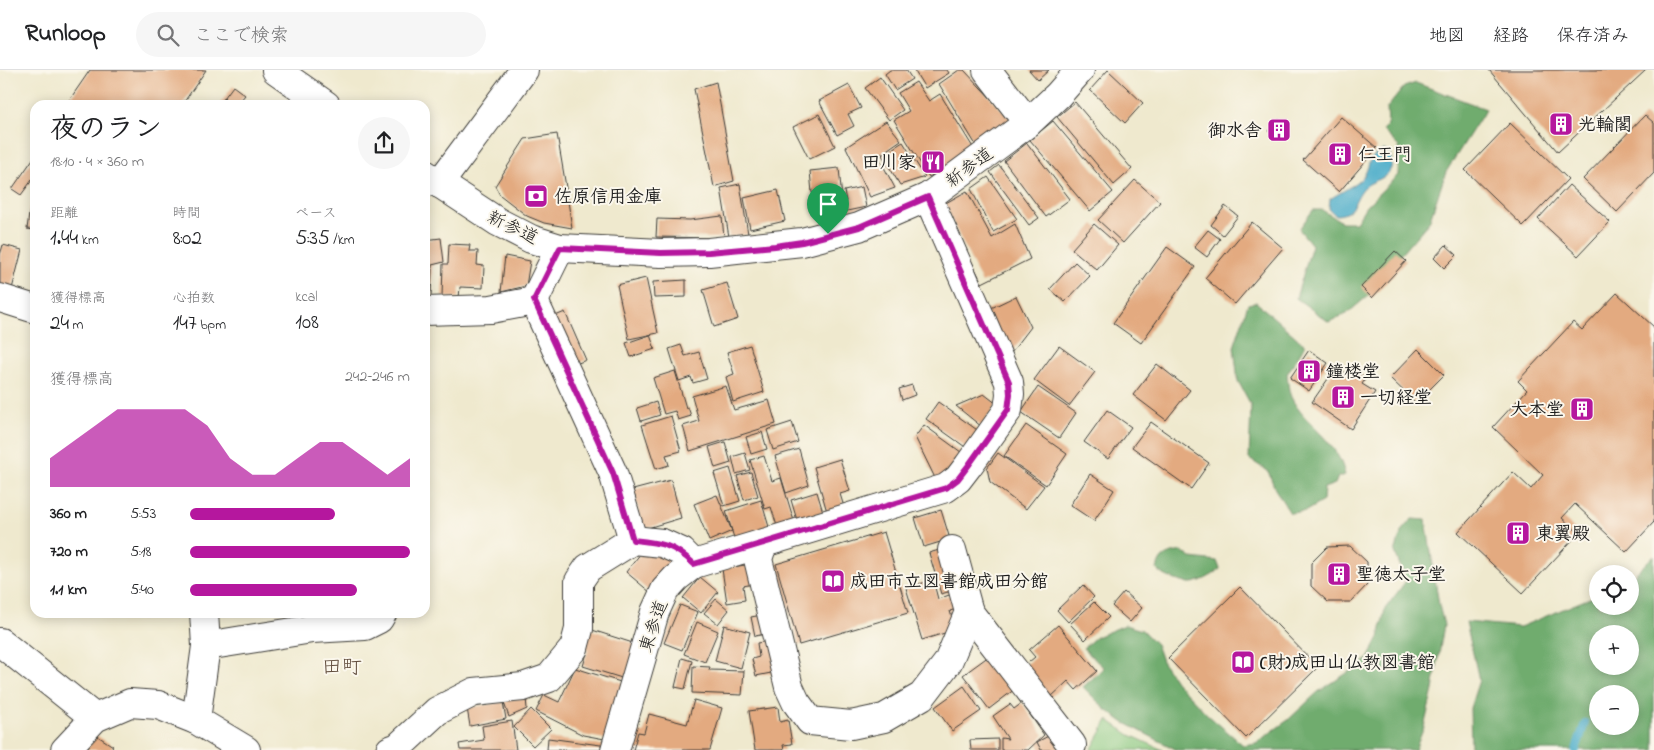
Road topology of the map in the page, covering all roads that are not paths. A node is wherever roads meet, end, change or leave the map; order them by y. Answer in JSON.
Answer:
{"nodes":[{"id":1,"x":276,"y":70,"type":"edge"},
{"id":2,"x":524,"y":70,"type":"edge"},
{"id":3,"x":987,"y":70,"type":"edge"},
{"id":4,"x":1080,"y":70,"type":"edge"},
{"id":5,"x":319,"y":100,"type":"edge"},
{"id":6,"x":1028,"y":123,"type":"junction"},
{"id":7,"x":432,"y":179,"type":"edge"},
{"id":8,"x":928,"y":197,"type":"junction"},
{"id":9,"x":560,"y":248,"type":"junction"},
{"id":10,"x":0,"y":298,"type":"edge"},
{"id":11,"x":534,"y":300,"type":"junction"},
{"id":12,"x":30,"y":307,"type":"edge"},
{"id":13,"x":430,"y":311,"type":"edge"},
{"id":14,"x":633,"y":540,"type":"junction"},
{"id":15,"x":763,"y":544,"type":"junction"},
{"id":16,"x":952,"y":550,"type":"dead end"},
{"id":17,"x":694,"y":564,"type":"junction"},
{"id":18,"x":969,"y":612,"type":"junction"},
{"id":19,"x":204,"y":618,"type":"edge"},
{"id":20,"x":380,"y":618,"type":"edge"},
{"id":21,"x":0,"y":642,"type":"edge"},
{"id":22,"x":206,"y":646,"type":"junction"},
{"id":23,"x":95,"y":718,"type":"junction"},
{"id":24,"x":196,"y":720,"type":"junction"},
{"id":25,"x":1072,"y":745,"type":"dead end"},
{"id":26,"x":65,"y":750,"type":"edge"},
{"id":27,"x":246,"y":750,"type":"edge"},
{"id":28,"x":390,"y":750,"type":"edge"},
{"id":29,"x":615,"y":750,"type":"edge"}],
"edges":[{"from":1,"to":5,"type":"street"},
{"from":2,"to":7,"type":"street"},
{"from":3,"to":6,"type":"street"},
{"from":4,"to":6,"type":"street","name":"新参道"},
{"from":6,"to":8,"type":"street","name":"新参道"},
{"from":7,"to":9,"type":"street","name":"新参道"},
{"from":8,"to":9,"type":"street","name":"新参道"},
{"from":8,"to":15,"type":"street","name":"東参道"},
{"from":9,"to":11,"type":"street"},
{"from":10,"to":12,"type":"street"},
{"from":11,"to":13,"type":"street"},
{"from":11,"to":14,"type":"street"},
{"from":14,"to":17,"type":"street"},
{"from":14,"to":28,"type":"street"},
{"from":15,"to":17,"type":"street","name":"東参道"},
{"from":15,"to":18,"type":"street"},
{"from":16,"to":18,"type":"street"},
{"from":17,"to":29,"type":"street","name":"東参道"},
{"from":18,"to":25,"type":"street"},
{"from":19,"to":22,"type":"street"},
{"from":20,"to":22,"type":"street"},
{"from":21,"to":23,"type":"street"},
{"from":22,"to":24,"type":"street"},
{"from":23,"to":24,"type":"street"},
{"from":23,"to":26,"type":"street"},
{"from":24,"to":27,"type":"street"}]}
